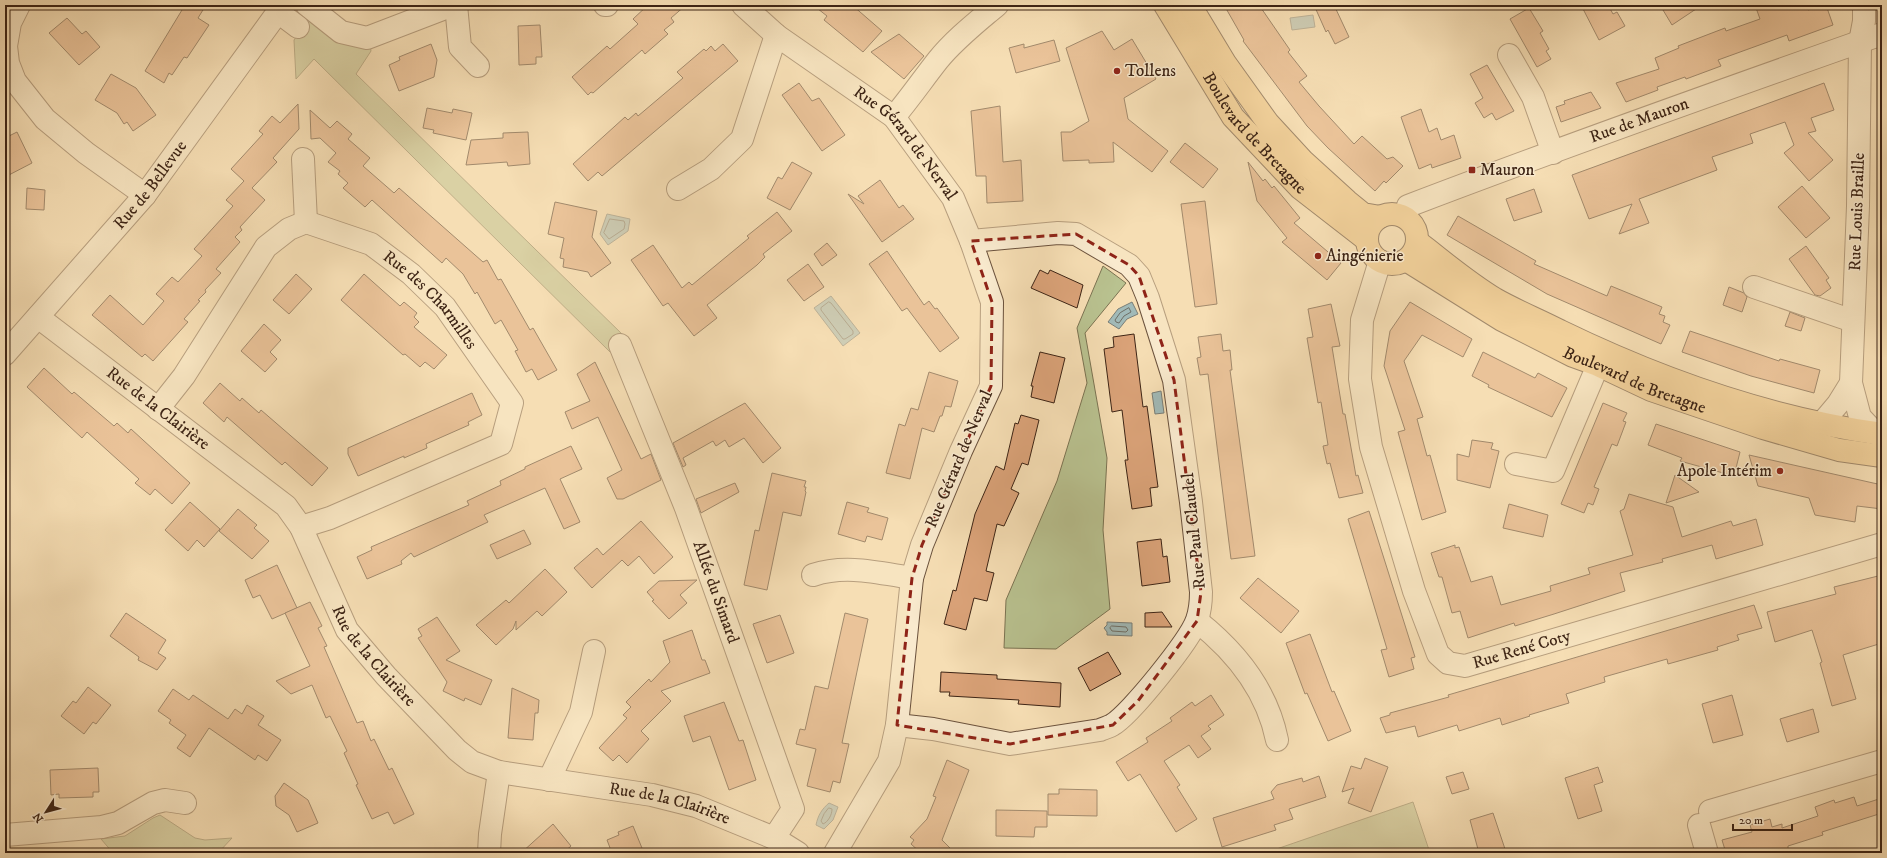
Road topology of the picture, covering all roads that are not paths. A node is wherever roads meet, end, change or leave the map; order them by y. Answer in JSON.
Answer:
{"nodes":[{"id":1,"x":19,"y":5,"type":"edge"},
{"id":2,"x":307,"y":5,"type":"edge"},
{"id":3,"x":454,"y":5,"type":"edge"},
{"id":4,"x":743,"y":5,"type":"edge"},
{"id":5,"x":997,"y":5,"type":"edge"},
{"id":6,"x":1165,"y":5,"type":"edge"},
{"id":7,"x":1190,"y":5,"type":"edge"},
{"id":8,"x":1864,"y":5,"type":"edge"},
{"id":9,"x":280,"y":8,"type":"edge"},
{"id":10,"x":298,"y":27,"type":"dead end"},
{"id":11,"x":1882,"y":34,"type":"edge"},
{"id":12,"x":776,"y":35,"type":"junction"},
{"id":13,"x":1860,"y":42,"type":"junction"},
{"id":14,"x":1509,"y":55,"type":"dead end"},
{"id":15,"x":478,"y":66,"type":"dead end"},
{"id":16,"x":894,"y":117,"type":"junction"},
{"id":17,"x":1552,"y":153,"type":"junction"},
{"id":18,"x":303,"y":159,"type":"dead end"},
{"id":19,"x":678,"y":189,"type":"dead end"},
{"id":20,"x":145,"y":194,"type":"junction"},
{"id":21,"x":1380,"y":217,"type":"junction"},
{"id":22,"x":1405,"y":217,"type":"junction"},
{"id":23,"x":306,"y":222,"type":"junction"},
{"id":24,"x":1367,"y":240,"type":"junction"},
{"id":25,"x":971,"y":241,"type":"junction"},
{"id":26,"x":1417,"y":241,"type":"junction"},
{"id":27,"x":1406,"y":260,"type":"junction"},
{"id":28,"x":1380,"y":261,"type":"junction"},
{"id":29,"x":1754,"y":287,"type":"dead end"},
{"id":30,"x":38,"y":317,"type":"junction"},
{"id":31,"x":1853,"y":321,"type":"junction"},
{"id":32,"x":620,"y":345,"type":"dead end"},
{"id":33,"x":5,"y":354,"type":"edge"},
{"id":34,"x":1598,"y":365,"type":"junction"},
{"id":35,"x":1851,"y":383,"type":"junction"},
{"id":36,"x":158,"y":409,"type":"junction"},
{"id":37,"x":1822,"y":424,"type":"junction"},
{"id":38,"x":1879,"y":433,"type":"edge"},
{"id":39,"x":1882,"y":456,"type":"edge"},
{"id":40,"x":1516,"y":464,"type":"dead end"},
{"id":41,"x":301,"y":526,"type":"junction"},
{"id":42,"x":1882,"y":544,"type":"edge"},
{"id":43,"x":813,"y":575,"type":"dead end"},
{"id":44,"x":912,"y":578,"type":"junction"},
{"id":45,"x":1197,"y":621,"type":"junction"},
{"id":46,"x":594,"y":651,"type":"dead end"},
{"id":47,"x":897,"y":725,"type":"junction"},
{"id":48,"x":1277,"y":740,"type":"dead end"},
{"id":49,"x":1882,"y":761,"type":"edge"},
{"id":50,"x":499,"y":772,"type":"junction"},
{"id":51,"x":549,"y":780,"type":"junction"},
{"id":52,"x":185,"y":803,"type":"dead end"},
{"id":53,"x":5,"y":835,"type":"edge"},
{"id":54,"x":774,"y":838,"type":"junction"},
{"id":55,"x":489,"y":853,"type":"edge"},
{"id":56,"x":798,"y":853,"type":"edge"},
{"id":57,"x":835,"y":853,"type":"edge"},
{"id":58,"x":1707,"y":853,"type":"edge"}],
"edges":[{"from":1,"to":20,"type":"street"},
{"from":2,"to":3,"type":"street"},
{"from":3,"to":15,"type":"street"},
{"from":4,"to":12,"type":"street","name":"Rue Gérard de Nerval"},
{"from":5,"to":16,"type":"street"},
{"from":6,"to":24,"type":"main road","name":"Boulevard de Bretagne"},
{"from":7,"to":21,"type":"main road","name":"Boulevard de Bretagne"},
{"from":8,"to":13,"type":"street","name":"Rue Louis Braille"},
{"from":9,"to":10,"type":"street"},
{"from":9,"to":20,"type":"street","name":"Rue de Bellevue"},
{"from":11,"to":13,"type":"street","name":"Rue de Mauron"},
{"from":12,"to":16,"type":"street","name":"Rue Gérard de Nerval"},
{"from":12,"to":19,"type":"street"},
{"from":13,"to":17,"type":"street","name":"Rue de Mauron"},
{"from":13,"to":31,"type":"street","name":"Rue Louis Braille"},
{"from":14,"to":17,"type":"street"},
{"from":16,"to":25,"type":"street","name":"Rue Gérard de Nerval"},
{"from":17,"to":22,"type":"street","name":"Rue de Mauron"},
{"from":18,"to":23,"type":"street"},
{"from":20,"to":30,"type":"street","name":"Rue de Bellevue"},
{"from":21,"to":22,"type":"main road"},
{"from":21,"to":24,"type":"main road"},
{"from":22,"to":26,"type":"main road"},
{"from":23,"to":36,"type":"street"},
{"from":23,"to":41,"type":"street","name":"Rue des Charmilles"},
{"from":24,"to":28,"type":"main road"},
{"from":25,"to":44,"type":"street","name":"Rue Gérard de Nerval"},
{"from":25,"to":45,"type":"street","name":"Rue Paul Claudel"},
{"from":26,"to":27,"type":"main road"},
{"from":26,"to":37,"type":"main road","name":"Boulevard de Bretagne"},
{"from":27,"to":28,"type":"main road"},
{"from":27,"to":34,"type":"main road","name":"Boulevard de Bretagne"},
{"from":28,"to":42,"type":"street","name":"Rue René Coty"},
{"from":29,"to":31,"type":"street"},
{"from":30,"to":33,"type":"street","name":"Rue de Bellevue"},
{"from":30,"to":36,"type":"street","name":"Rue de la Clairière"},
{"from":31,"to":35,"type":"street","name":"Rue Louis Braille"},
{"from":32,"to":54,"type":"street","name":"Allée du Simard"},
{"from":34,"to":39,"type":"main road","name":"Boulevard de Bretagne"},
{"from":34,"to":40,"type":"street"},
{"from":35,"to":37,"type":"street","name":"Rue Louis Braille"},
{"from":35,"to":38,"type":"street","name":"Rue Louis Braille"},
{"from":36,"to":41,"type":"street","name":"Rue de la Clairière"},
{"from":37,"to":38,"type":"main road","name":"Boulevard de Bretagne"},
{"from":41,"to":50,"type":"street","name":"Rue de la Clairière"},
{"from":43,"to":44,"type":"street"},
{"from":44,"to":47,"type":"street","name":"Rue Gérard de Nerval"},
{"from":45,"to":47,"type":"street","name":"Rue Paul Claudel"},
{"from":45,"to":48,"type":"street"},
{"from":46,"to":51,"type":"street"},
{"from":47,"to":57,"type":"street","name":"Rue Gérard de Nerval"},
{"from":49,"to":58,"type":"street"},
{"from":50,"to":51,"type":"street","name":"Rue de la Clairière"},
{"from":50,"to":55,"type":"street"},
{"from":51,"to":54,"type":"street","name":"Rue de la Clairière"},
{"from":52,"to":53,"type":"street"},
{"from":54,"to":56,"type":"street","name":"Rue de la Clairière"}]}
